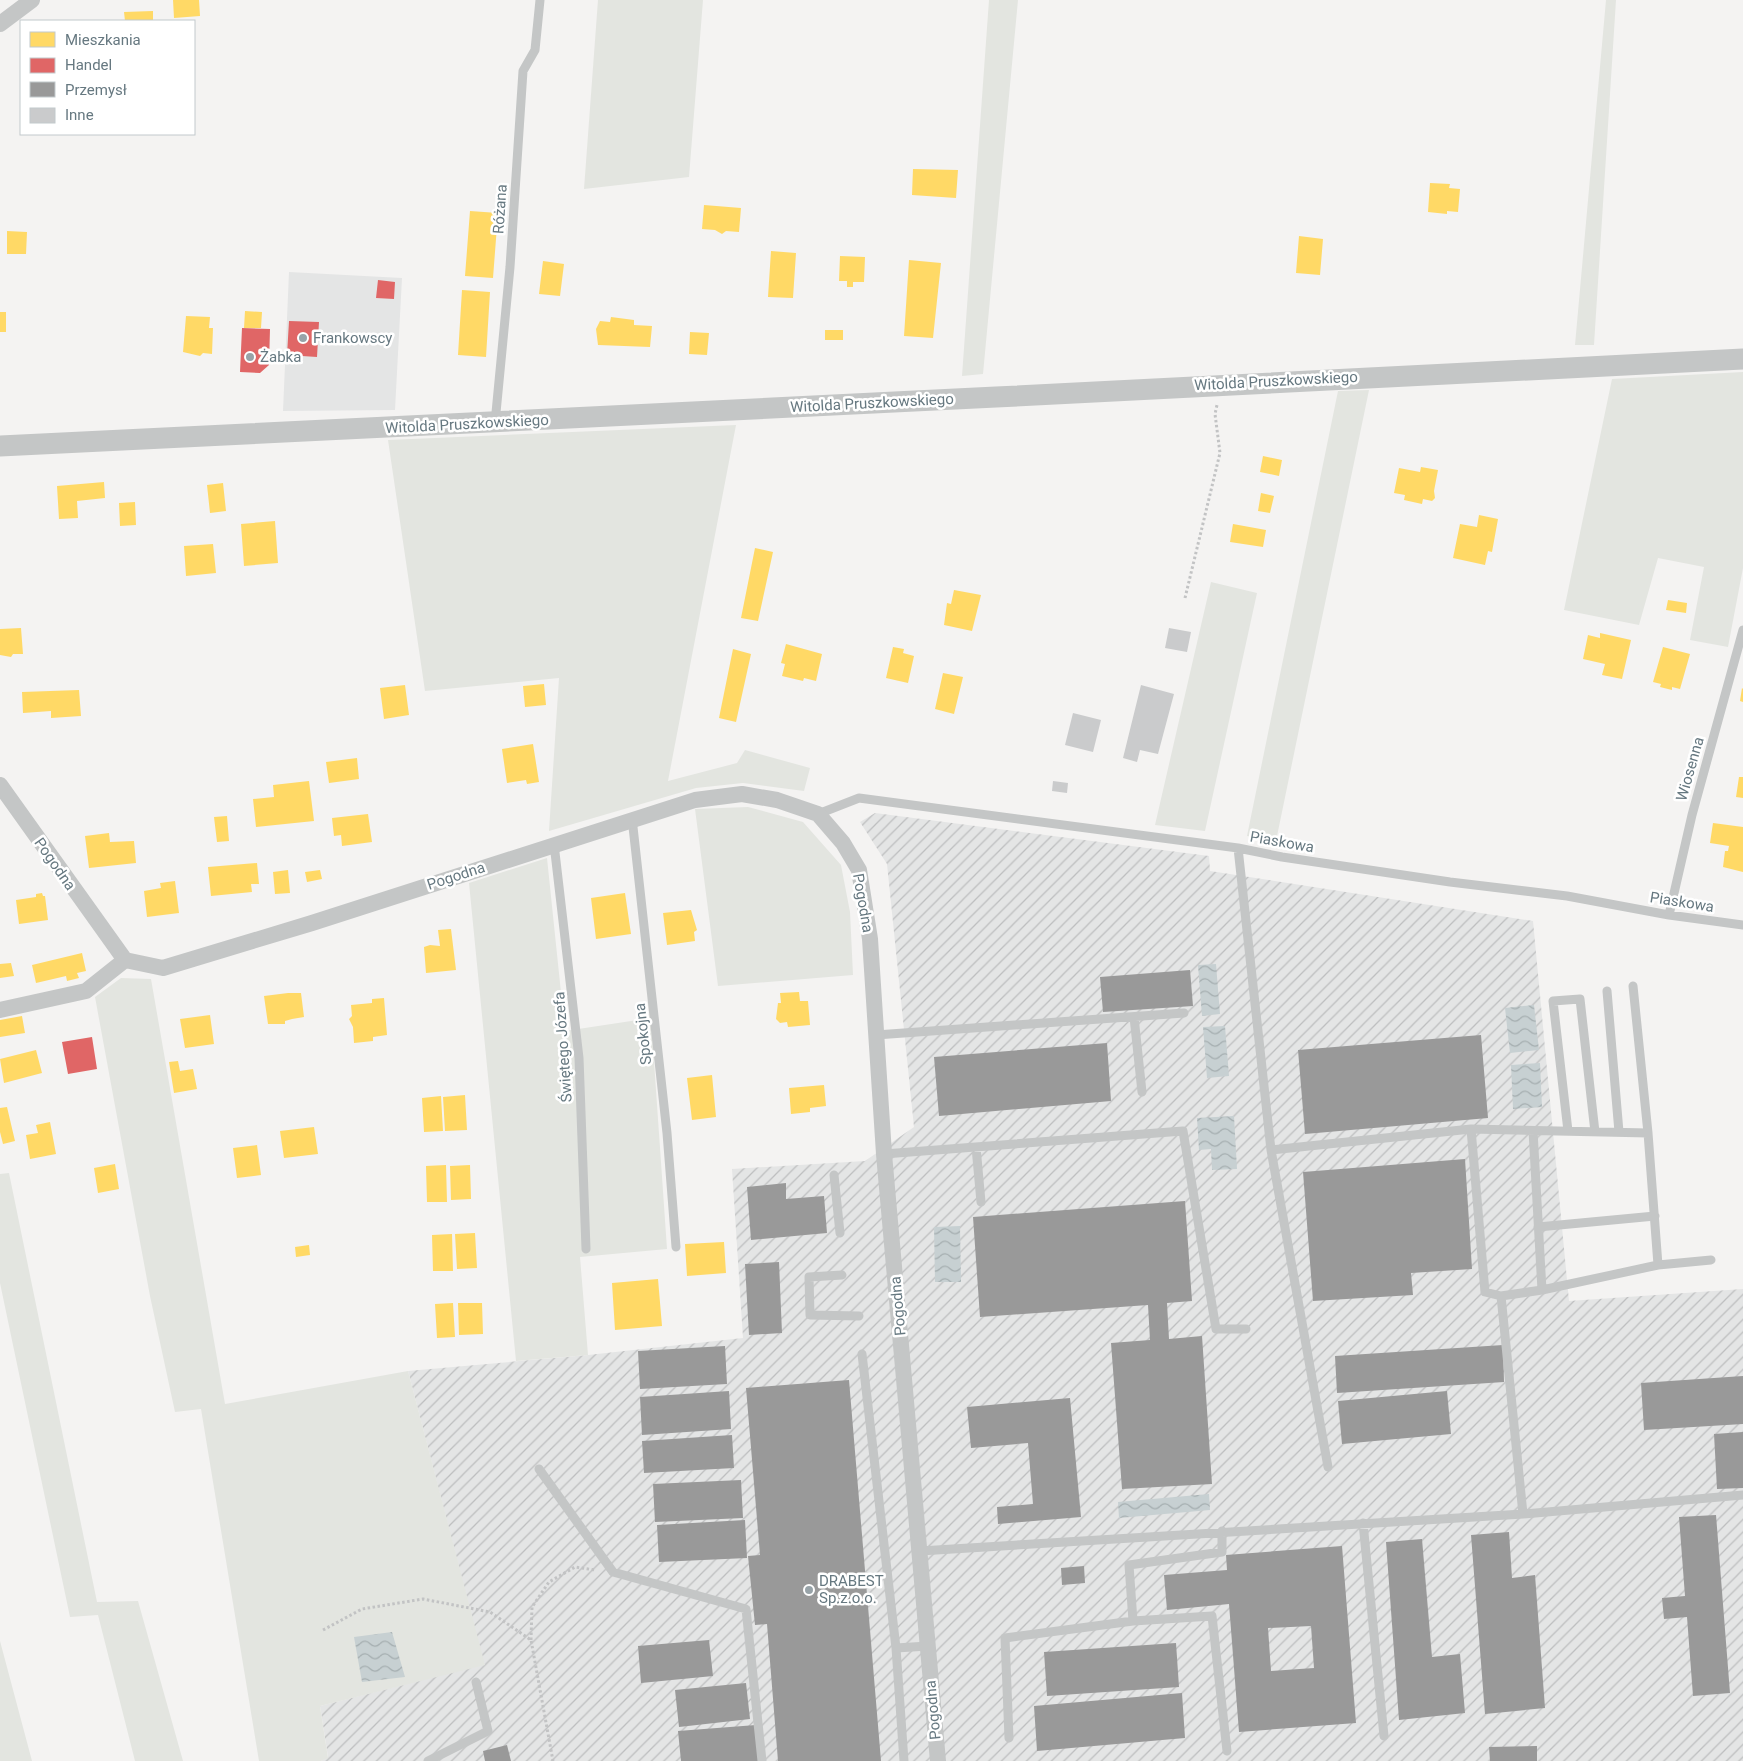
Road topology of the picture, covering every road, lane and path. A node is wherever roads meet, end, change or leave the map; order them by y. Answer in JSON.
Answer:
{"nodes":[{"id":1,"x":32,"y":0,"type":"edge"},
{"id":2,"x":540,"y":0,"type":"edge"},
{"id":3,"x":0,"y":24,"type":"edge"},
{"id":4,"x":1743,"y":359,"type":"edge"},
{"id":5,"x":1221,"y":384,"type":"junction"},
{"id":6,"x":495,"y":423,"type":"junction"},
{"id":7,"x":0,"y":446,"type":"edge"},
{"id":8,"x":1185,"y":598,"type":"dead end"},
{"id":9,"x":1743,"y":630,"type":"edge"},
{"id":10,"x":0,"y":785,"type":"edge"},
{"id":11,"x":818,"y":814,"type":"junction"},
{"id":12,"x":632,"y":818,"type":"junction"},
{"id":13,"x":554,"y":844,"type":"junction"},
{"id":14,"x":1238,"y":848,"type":"junction"},
{"id":15,"x":1668,"y":915,"type":"junction"},
{"id":16,"x":1743,"y":925,"type":"edge"},
{"id":17,"x":124,"y":960,"type":"junction"},
{"id":18,"x":1633,"y":986,"type":"dead end"},
{"id":19,"x":1607,"y":991,"type":"dead end"},
{"id":20,"x":0,"y":1010,"type":"edge"},
{"id":21,"x":1184,"y":1013,"type":"dead end"},
{"id":22,"x":1134,"y":1017,"type":"junction"},
{"id":23,"x":876,"y":1035,"type":"junction"},
{"id":24,"x":1142,"y":1092,"type":"dead end"},
{"id":25,"x":1471,"y":1129,"type":"junction"},
{"id":26,"x":1532,"y":1130,"type":"junction"},
{"id":27,"x":1568,"y":1131,"type":"junction"},
{"id":28,"x":1595,"y":1132,"type":"junction"},
{"id":29,"x":1618,"y":1132,"type":"junction"},
{"id":30,"x":1648,"y":1133,"type":"junction"},
{"id":31,"x":976,"y":1146,"type":"junction"},
{"id":32,"x":1272,"y":1150,"type":"junction"},
{"id":33,"x":884,"y":1154,"type":"junction"},
{"id":34,"x":834,"y":1175,"type":"dead end"},
{"id":35,"x":981,"y":1202,"type":"dead end"},
{"id":36,"x":1655,"y":1216,"type":"junction"},
{"id":37,"x":1538,"y":1227,"type":"junction"},
{"id":38,"x":840,"y":1232,"type":"dead end"},
{"id":39,"x":676,"y":1247,"type":"dead end"},
{"id":40,"x":586,"y":1249,"type":"dead end"},
{"id":41,"x":1711,"y":1260,"type":"dead end"},
{"id":42,"x":1658,"y":1265,"type":"junction"},
{"id":43,"x":842,"y":1276,"type":"dead end"},
{"id":44,"x":1542,"y":1290,"type":"junction"},
{"id":45,"x":1502,"y":1296,"type":"junction"},
{"id":46,"x":859,"y":1316,"type":"dead end"},
{"id":47,"x":1246,"y":1329,"type":"dead end"},
{"id":48,"x":862,"y":1354,"type":"dead end"},
{"id":49,"x":1328,"y":1467,"type":"dead end"},
{"id":50,"x":539,"y":1469,"type":"dead end"},
{"id":51,"x":1743,"y":1495,"type":"edge"},
{"id":52,"x":1524,"y":1514,"type":"junction"},
{"id":53,"x":1363,"y":1523,"type":"junction"},
{"id":54,"x":1222,"y":1531,"type":"junction"},
{"id":55,"x":920,"y":1551,"type":"junction"},
{"id":56,"x":612,"y":1572,"type":"junction"},
{"id":57,"x":1133,"y":1621,"type":"junction"},
{"id":58,"x":323,"y":1630,"type":"dead end"},
{"id":59,"x":531,"y":1640,"type":"junction"},
{"id":60,"x":928,"y":1646,"type":"junction"},
{"id":61,"x":896,"y":1648,"type":"junction"},
{"id":62,"x":476,"y":1682,"type":"dead end"},
{"id":63,"x":1384,"y":1736,"type":"dead end"},
{"id":64,"x":1009,"y":1738,"type":"dead end"},
{"id":65,"x":1228,"y":1752,"type":"dead end"},
{"id":66,"x":428,"y":1761,"type":"edge"},
{"id":67,"x":553,"y":1761,"type":"edge"},
{"id":68,"x":762,"y":1761,"type":"edge"},
{"id":69,"x":904,"y":1761,"type":"edge"},
{"id":70,"x":938,"y":1761,"type":"edge"}],
"edges":[{"from":1,"to":3,"type":"street"},
{"from":2,"to":6,"type":"lane","name":"Różana"},
{"from":4,"to":5,"type":"street","name":"Witolda Pruszkowskiego"},
{"from":5,"to":6,"type":"street","name":"Witolda Pruszkowskiego"},
{"from":5,"to":8,"type":"path"},
{"from":6,"to":7,"type":"street","name":"Witolda Pruszkowskiego"},
{"from":9,"to":15,"type":"lane","name":"Wiosenna"},
{"from":10,"to":17,"type":"street","name":"Pogodna"},
{"from":11,"to":12,"type":"street","name":"Pogodna"},
{"from":11,"to":14,"type":"lane","name":"Piaskowa"},
{"from":11,"to":23,"type":"street","name":"Pogodna"},
{"from":12,"to":13,"type":"street","name":"Pogodna"},
{"from":12,"to":39,"type":"lane","name":"Spokojna"},
{"from":13,"to":17,"type":"street","name":"Pogodna"},
{"from":13,"to":40,"type":"lane","name":"Świętego Józefa"},
{"from":14,"to":15,"type":"lane","name":"Piaskowa"},
{"from":14,"to":32,"type":"lane"},
{"from":15,"to":16,"type":"lane","name":"Piaskowa"},
{"from":17,"to":20,"type":"street"},
{"from":18,"to":30,"type":"lane"},
{"from":19,"to":29,"type":"lane"},
{"from":21,"to":22,"type":"lane"},
{"from":22,"to":23,"type":"lane"},
{"from":22,"to":24,"type":"lane"},
{"from":23,"to":33,"type":"street","name":"Pogodna"},
{"from":25,"to":26,"type":"lane"},
{"from":25,"to":32,"type":"lane"},
{"from":25,"to":45,"type":"lane"},
{"from":26,"to":27,"type":"lane"},
{"from":26,"to":37,"type":"lane"},
{"from":27,"to":28,"type":"lane"},
{"from":27,"to":28,"type":"lane"},
{"from":28,"to":29,"type":"lane"},
{"from":29,"to":30,"type":"lane"},
{"from":30,"to":36,"type":"lane"},
{"from":31,"to":33,"type":"lane"},
{"from":31,"to":35,"type":"lane"},
{"from":31,"to":47,"type":"lane"},
{"from":32,"to":49,"type":"lane"},
{"from":33,"to":55,"type":"street","name":"Pogodna"},
{"from":34,"to":38,"type":"lane"},
{"from":36,"to":37,"type":"lane"},
{"from":36,"to":42,"type":"lane"},
{"from":37,"to":44,"type":"lane"},
{"from":41,"to":42,"type":"lane"},
{"from":42,"to":44,"type":"lane"},
{"from":43,"to":46,"type":"lane"},
{"from":44,"to":45,"type":"lane"},
{"from":45,"to":52,"type":"lane"},
{"from":48,"to":61,"type":"lane"},
{"from":50,"to":56,"type":"lane"},
{"from":51,"to":52,"type":"lane"},
{"from":52,"to":53,"type":"lane"},
{"from":53,"to":54,"type":"lane"},
{"from":53,"to":63,"type":"lane"},
{"from":54,"to":55,"type":"lane"},
{"from":54,"to":57,"type":"lane"},
{"from":55,"to":60,"type":"street","name":"Pogodna"},
{"from":56,"to":59,"type":"path"},
{"from":56,"to":68,"type":"lane"},
{"from":57,"to":64,"type":"lane"},
{"from":57,"to":65,"type":"lane"},
{"from":58,"to":59,"type":"path"},
{"from":59,"to":67,"type":"path"},
{"from":60,"to":61,"type":"lane"},
{"from":60,"to":70,"type":"street","name":"Pogodna"},
{"from":61,"to":69,"type":"lane"},
{"from":62,"to":66,"type":"lane"}]}
